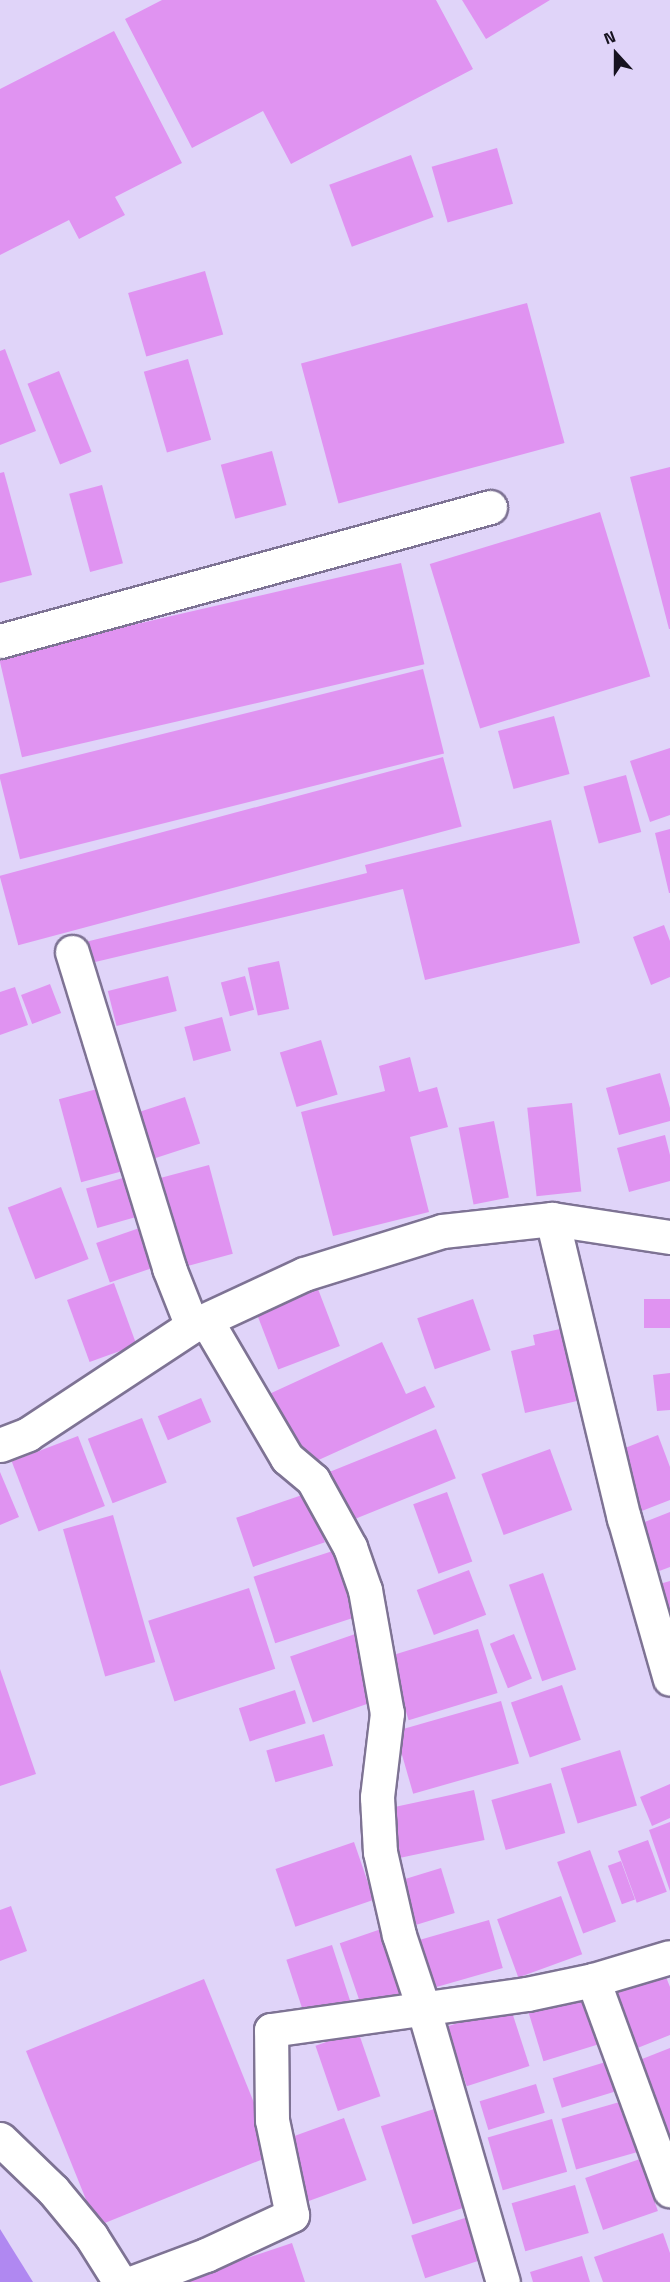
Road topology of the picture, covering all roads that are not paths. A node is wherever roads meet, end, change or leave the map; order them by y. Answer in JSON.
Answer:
{"nodes":[{"id":1,"x":490,"y":507,"type":"dead end"},
{"id":2,"x":0,"y":640,"type":"edge"},
{"id":3,"x":72,"y":952,"type":"dead end"},
{"id":4,"x":552,"y":1219,"type":"junction"},
{"id":5,"x":670,"y":1237,"type":"edge"},
{"id":6,"x":199,"y":1323,"type":"junction"},
{"id":7,"x":0,"y":1445,"type":"edge"},
{"id":8,"x":670,"y":1679,"type":"edge"},
{"id":9,"x":670,"y":1957,"type":"edge"},
{"id":10,"x":593,"y":1980,"type":"junction"},
{"id":11,"x":423,"y":2007,"type":"junction"},
{"id":12,"x":0,"y":2139,"type":"edge"},
{"id":13,"x":668,"y":2178,"type":"edge"},
{"id":14,"x":120,"y":2282,"type":"edge"},
{"id":15,"x":134,"y":2282,"type":"edge"},
{"id":16,"x":503,"y":2282,"type":"edge"}],
"edges":[{"from":1,"to":2,"type":"street"},
{"from":3,"to":6,"type":"street"},
{"from":4,"to":5,"type":"street"},
{"from":4,"to":6,"type":"street"},
{"from":4,"to":8,"type":"street"},
{"from":6,"to":7,"type":"street"},
{"from":6,"to":11,"type":"street"},
{"from":9,"to":10,"type":"street"},
{"from":10,"to":11,"type":"street"},
{"from":10,"to":13,"type":"street"},
{"from":11,"to":15,"type":"street"},
{"from":11,"to":16,"type":"street"},
{"from":12,"to":14,"type":"street"}]}
